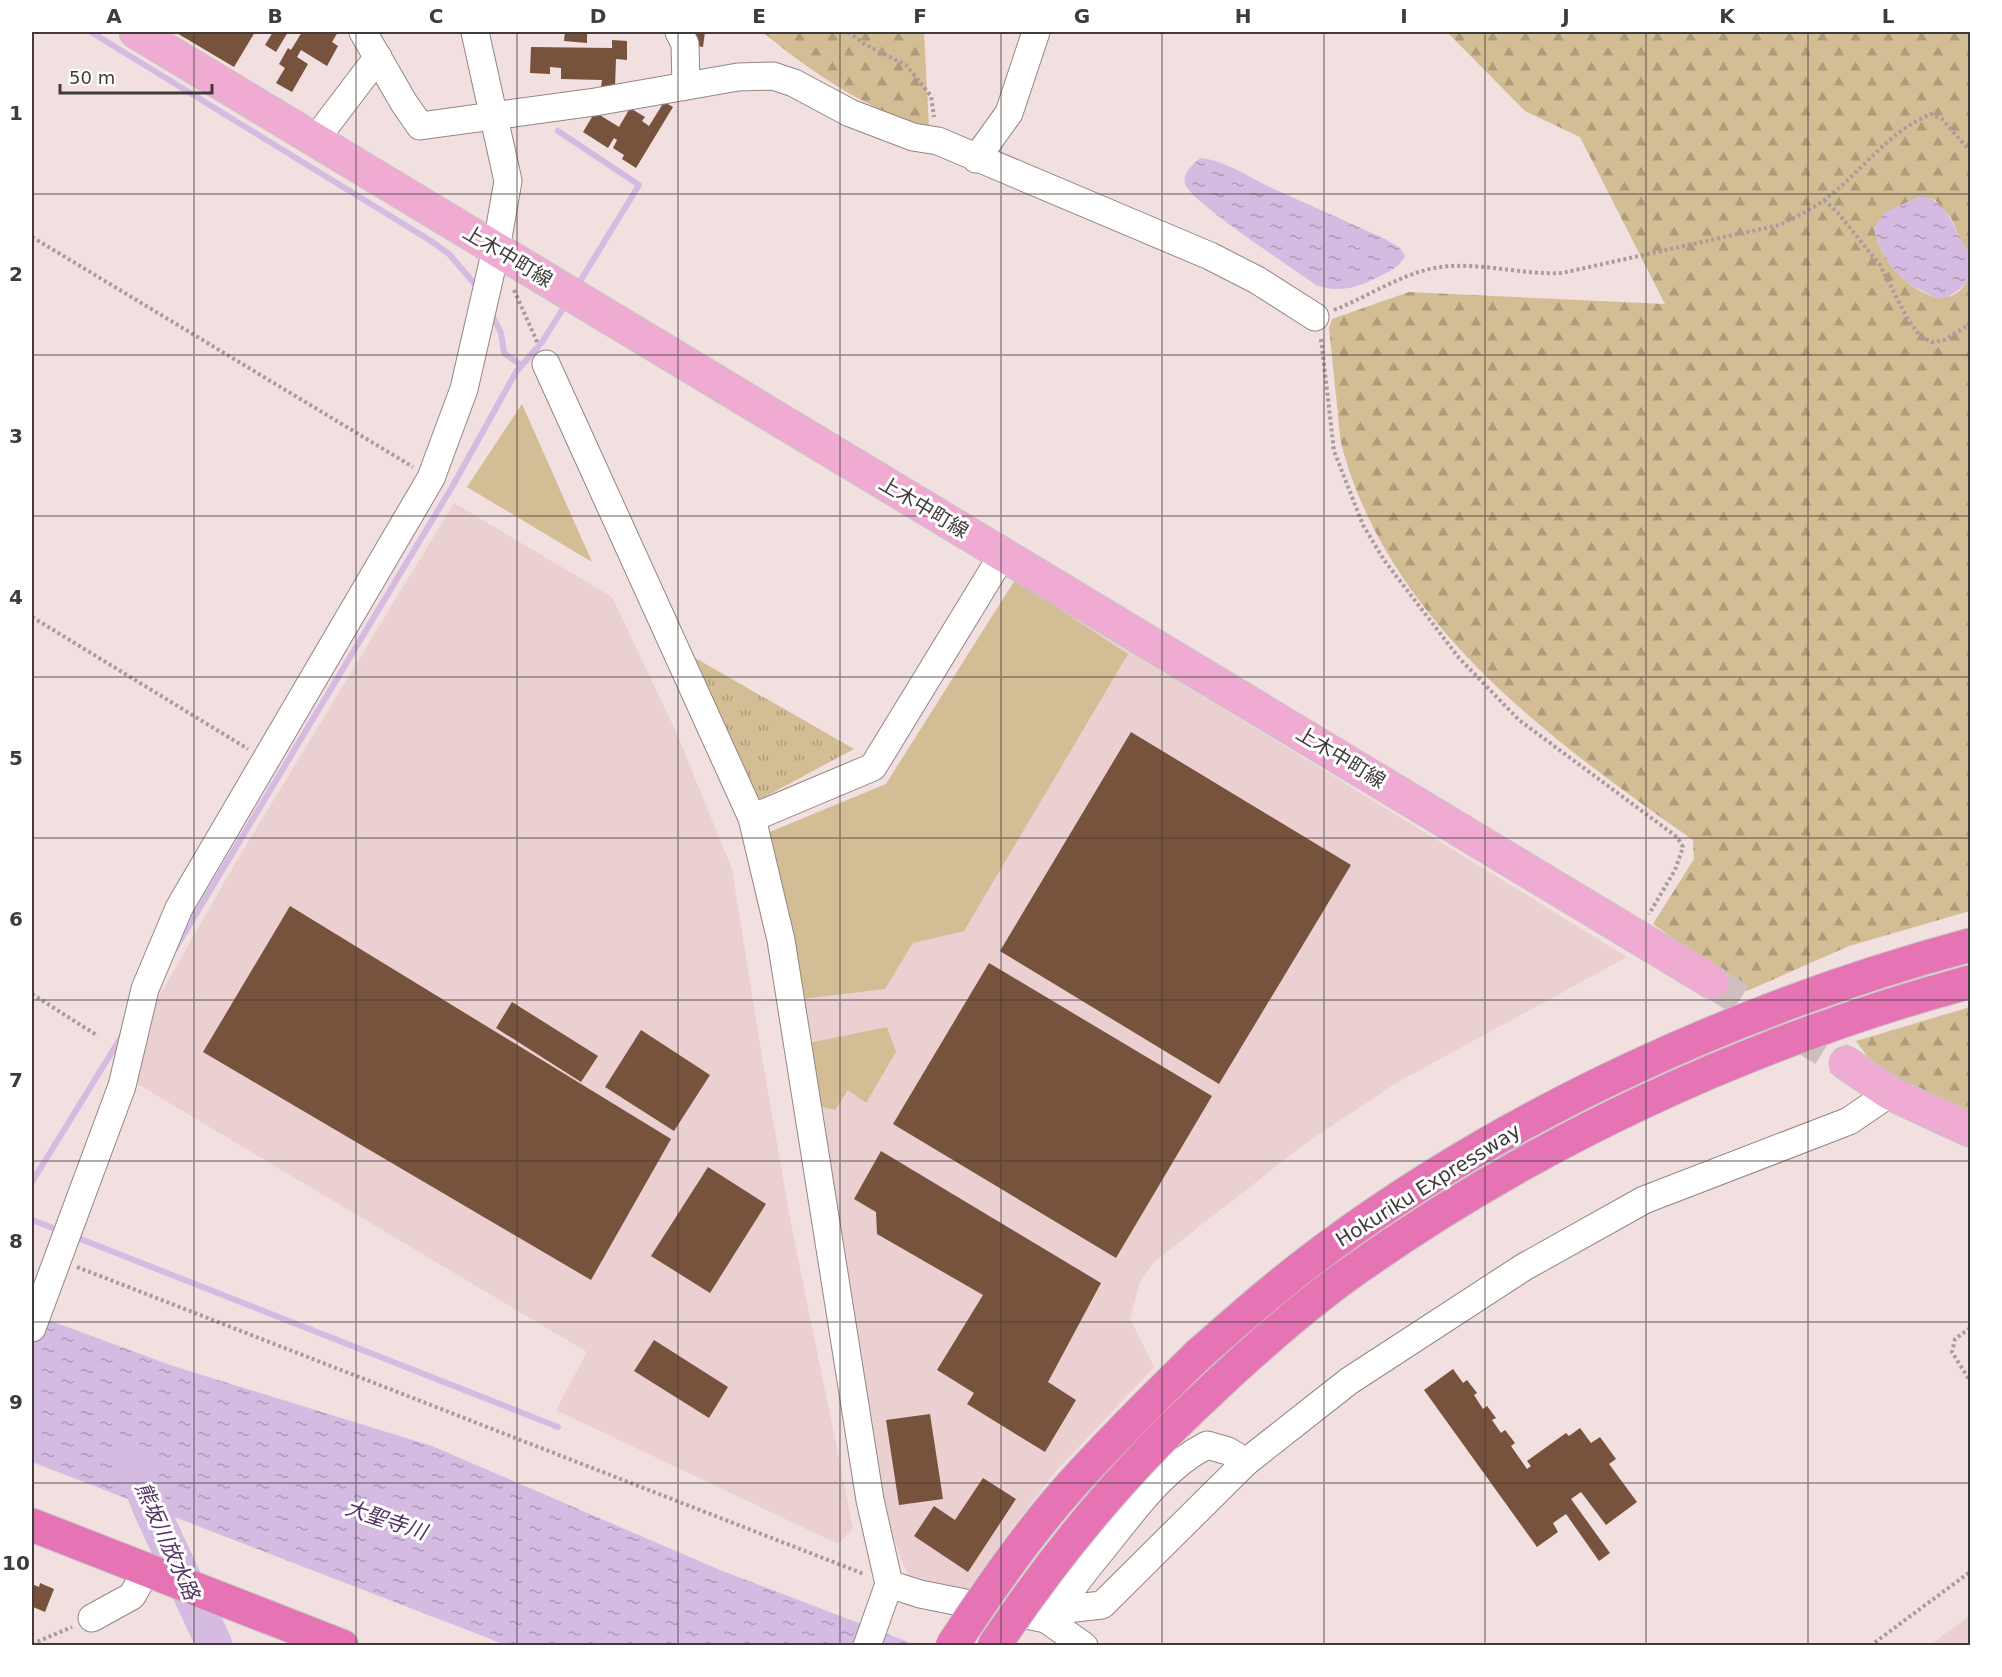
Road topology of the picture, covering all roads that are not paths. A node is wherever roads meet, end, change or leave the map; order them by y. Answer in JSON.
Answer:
{"nodes":[{"id":1,"x":136,"y":32,"type":"edge"},
{"id":2,"x":363,"y":32,"type":"edge"},
{"id":3,"x":475,"y":32,"type":"edge"},
{"id":4,"x":679,"y":32,"type":"edge"},
{"id":5,"x":1036,"y":32,"type":"edge"},
{"id":6,"x":378,"y":57,"type":"junction"},
{"id":7,"x":686,"y":86,"type":"junction"},
{"id":8,"x":493,"y":118,"type":"junction"},
{"id":9,"x":315,"y":140,"type":"junction"},
{"id":10,"x":976,"y":159,"type":"junction"},
{"id":11,"x":496,"y":249,"type":"junction"},
{"id":12,"x":1318,"y":328,"type":"road end"},
{"id":13,"x":546,"y":364,"type":"road end"},
{"id":14,"x":1003,"y":554,"type":"junction"},
{"id":15,"x":752,"y":818,"type":"junction"},
{"id":16,"x":1971,"y":945,"type":"edge"},
{"id":17,"x":1712,"y":982,"type":"tunnel mouth"},
{"id":18,"x":1971,"y":982,"type":"edge"},
{"id":19,"x":1846,"y":1063,"type":"tunnel mouth"},
{"id":20,"x":1890,"y":1093,"type":"junction"},
{"id":21,"x":1971,"y":1130,"type":"edge"},
{"id":22,"x":32,"y":1328,"type":"edge"},
{"id":23,"x":1246,"y":1462,"type":"junction"},
{"id":24,"x":32,"y":1525,"type":"edge"},
{"id":25,"x":154,"y":1574,"type":"junction"},
{"id":26,"x":889,"y":1584,"type":"junction"},
{"id":27,"x":1052,"y":1615,"type":"junction"},
{"id":28,"x":92,"y":1618,"type":"road end"},
{"id":29,"x":342,"y":1646,"type":"edge"},
{"id":30,"x":867,"y":1646,"type":"edge"},
{"id":31,"x":952,"y":1646,"type":"edge"},
{"id":32,"x":994,"y":1646,"type":"edge"},
{"id":33,"x":1084,"y":1646,"type":"edge"}],
"edges":[{"from":1,"to":9,"type":"main road","name":"上木中町線"},
{"from":2,"to":6,"type":"street"},
{"from":3,"to":8,"type":"street"},
{"from":4,"to":7,"type":"street"},
{"from":5,"to":10,"type":"street"},
{"from":6,"to":8,"type":"street"},
{"from":6,"to":9,"type":"street"},
{"from":7,"to":8,"type":"street"},
{"from":7,"to":10,"type":"street"},
{"from":8,"to":11,"type":"street"},
{"from":9,"to":11,"type":"main road","name":"上木中町線"},
{"from":10,"to":12,"type":"street"},
{"from":11,"to":14,"type":"main road","name":"上木中町線"},
{"from":11,"to":22,"type":"street"},
{"from":13,"to":15,"type":"street"},
{"from":14,"to":15,"type":"street"},
{"from":14,"to":17,"type":"main road","name":"上木中町線"},
{"from":15,"to":26,"type":"street"},
{"from":16,"to":31,"type":"highway","name":"Hokuriku Expressway","bridge":true},
{"from":18,"to":32,"type":"highway","name":"Hokuriku Expressway","bridge":true},
{"from":19,"to":20,"type":"main road"},
{"from":20,"to":21,"type":"main road"},
{"from":20,"to":23,"type":"street"},
{"from":23,"to":27,"type":"street"},
{"from":23,"to":27,"type":"street"},
{"from":24,"to":25,"type":"highway"},
{"from":25,"to":28,"type":"street"},
{"from":25,"to":29,"type":"highway"},
{"from":26,"to":27,"type":"street"},
{"from":26,"to":30,"type":"street"},
{"from":27,"to":33,"type":"street"}]}
